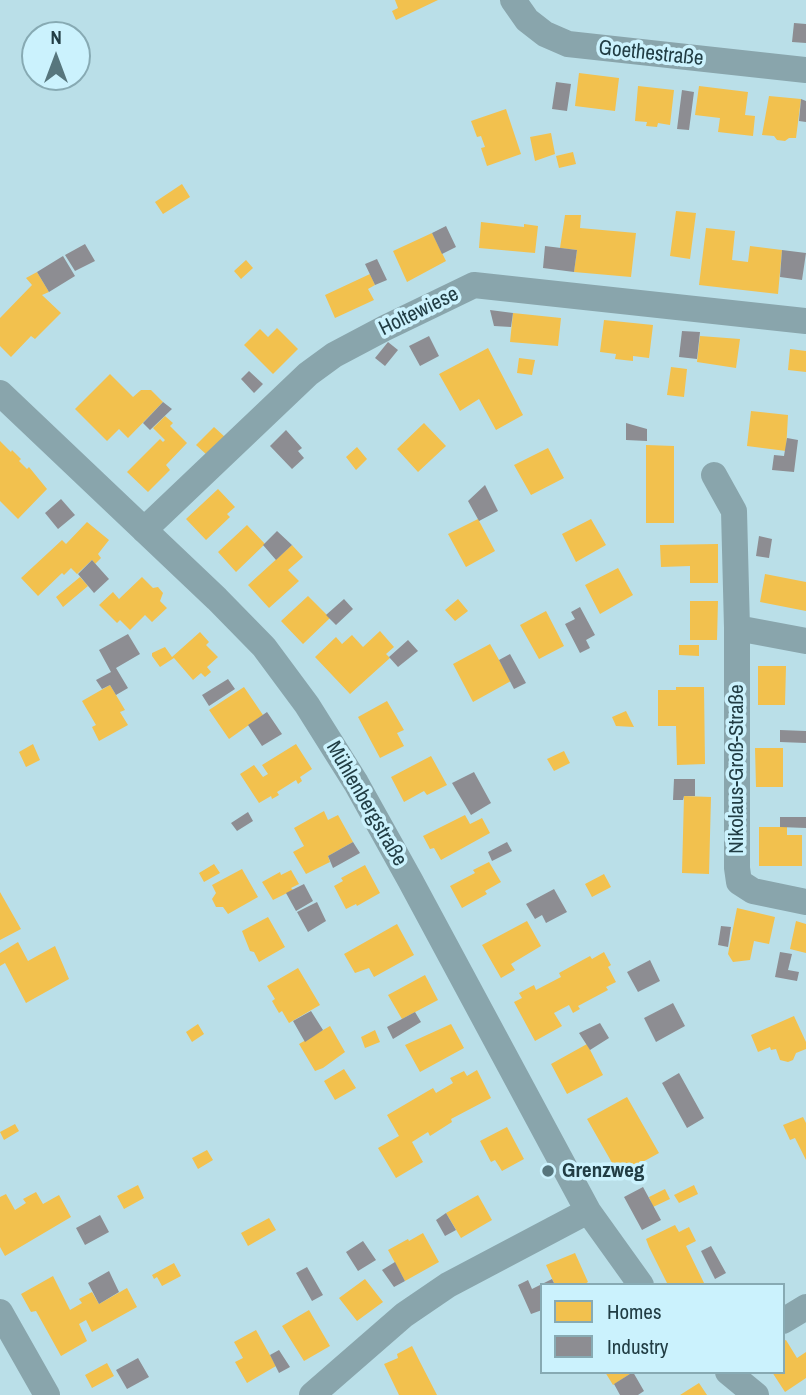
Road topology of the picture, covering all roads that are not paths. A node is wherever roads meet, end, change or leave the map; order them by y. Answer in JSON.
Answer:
{"nodes":[{"id":1,"x":513,"y":0,"type":"edge"},
{"id":2,"x":806,"y":70,"type":"edge"},
{"id":3,"x":806,"y":321,"type":"edge"},
{"id":4,"x":0,"y":393,"type":"edge"},
{"id":5,"x":715,"y":475,"type":"dead end"},
{"id":6,"x":144,"y":530,"type":"junction"},
{"id":7,"x":737,"y":628,"type":"junction"},
{"id":8,"x":806,"y":641,"type":"edge"},
{"id":9,"x":806,"y":902,"type":"edge"},
{"id":10,"x":587,"y":1211,"type":"junction"},
{"id":11,"x":640,"y":1283,"type":"edge"},
{"id":12,"x":806,"y":1307,"type":"edge"},
{"id":13,"x":0,"y":1312,"type":"edge"},
{"id":14,"x":785,"y":1320,"type":"edge"},
{"id":15,"x":730,"y":1374,"type":"edge"},
{"id":16,"x":47,"y":1395,"type":"edge"},
{"id":17,"x":312,"y":1395,"type":"edge"},
{"id":18,"x":756,"y":1395,"type":"edge"}],
"edges":[{"from":1,"to":2,"type":"street","name":"Goethestraße"},
{"from":3,"to":6,"type":"street","name":"Holtewiese"},
{"from":4,"to":6,"type":"street","name":"Mühlenbergstraße"},
{"from":5,"to":7,"type":"street","name":"Nikolaus-Groß-Straße"},
{"from":6,"to":10,"type":"street","name":"Mühlenbergstraße"},
{"from":7,"to":8,"type":"street"},
{"from":7,"to":9,"type":"street","name":"Nikolaus-Groß-Straße"},
{"from":10,"to":11,"type":"street","name":"Mühlenbergstraße"},
{"from":10,"to":17,"type":"street"},
{"from":12,"to":14,"type":"street"},
{"from":13,"to":16,"type":"street"},
{"from":15,"to":18,"type":"street"}]}
